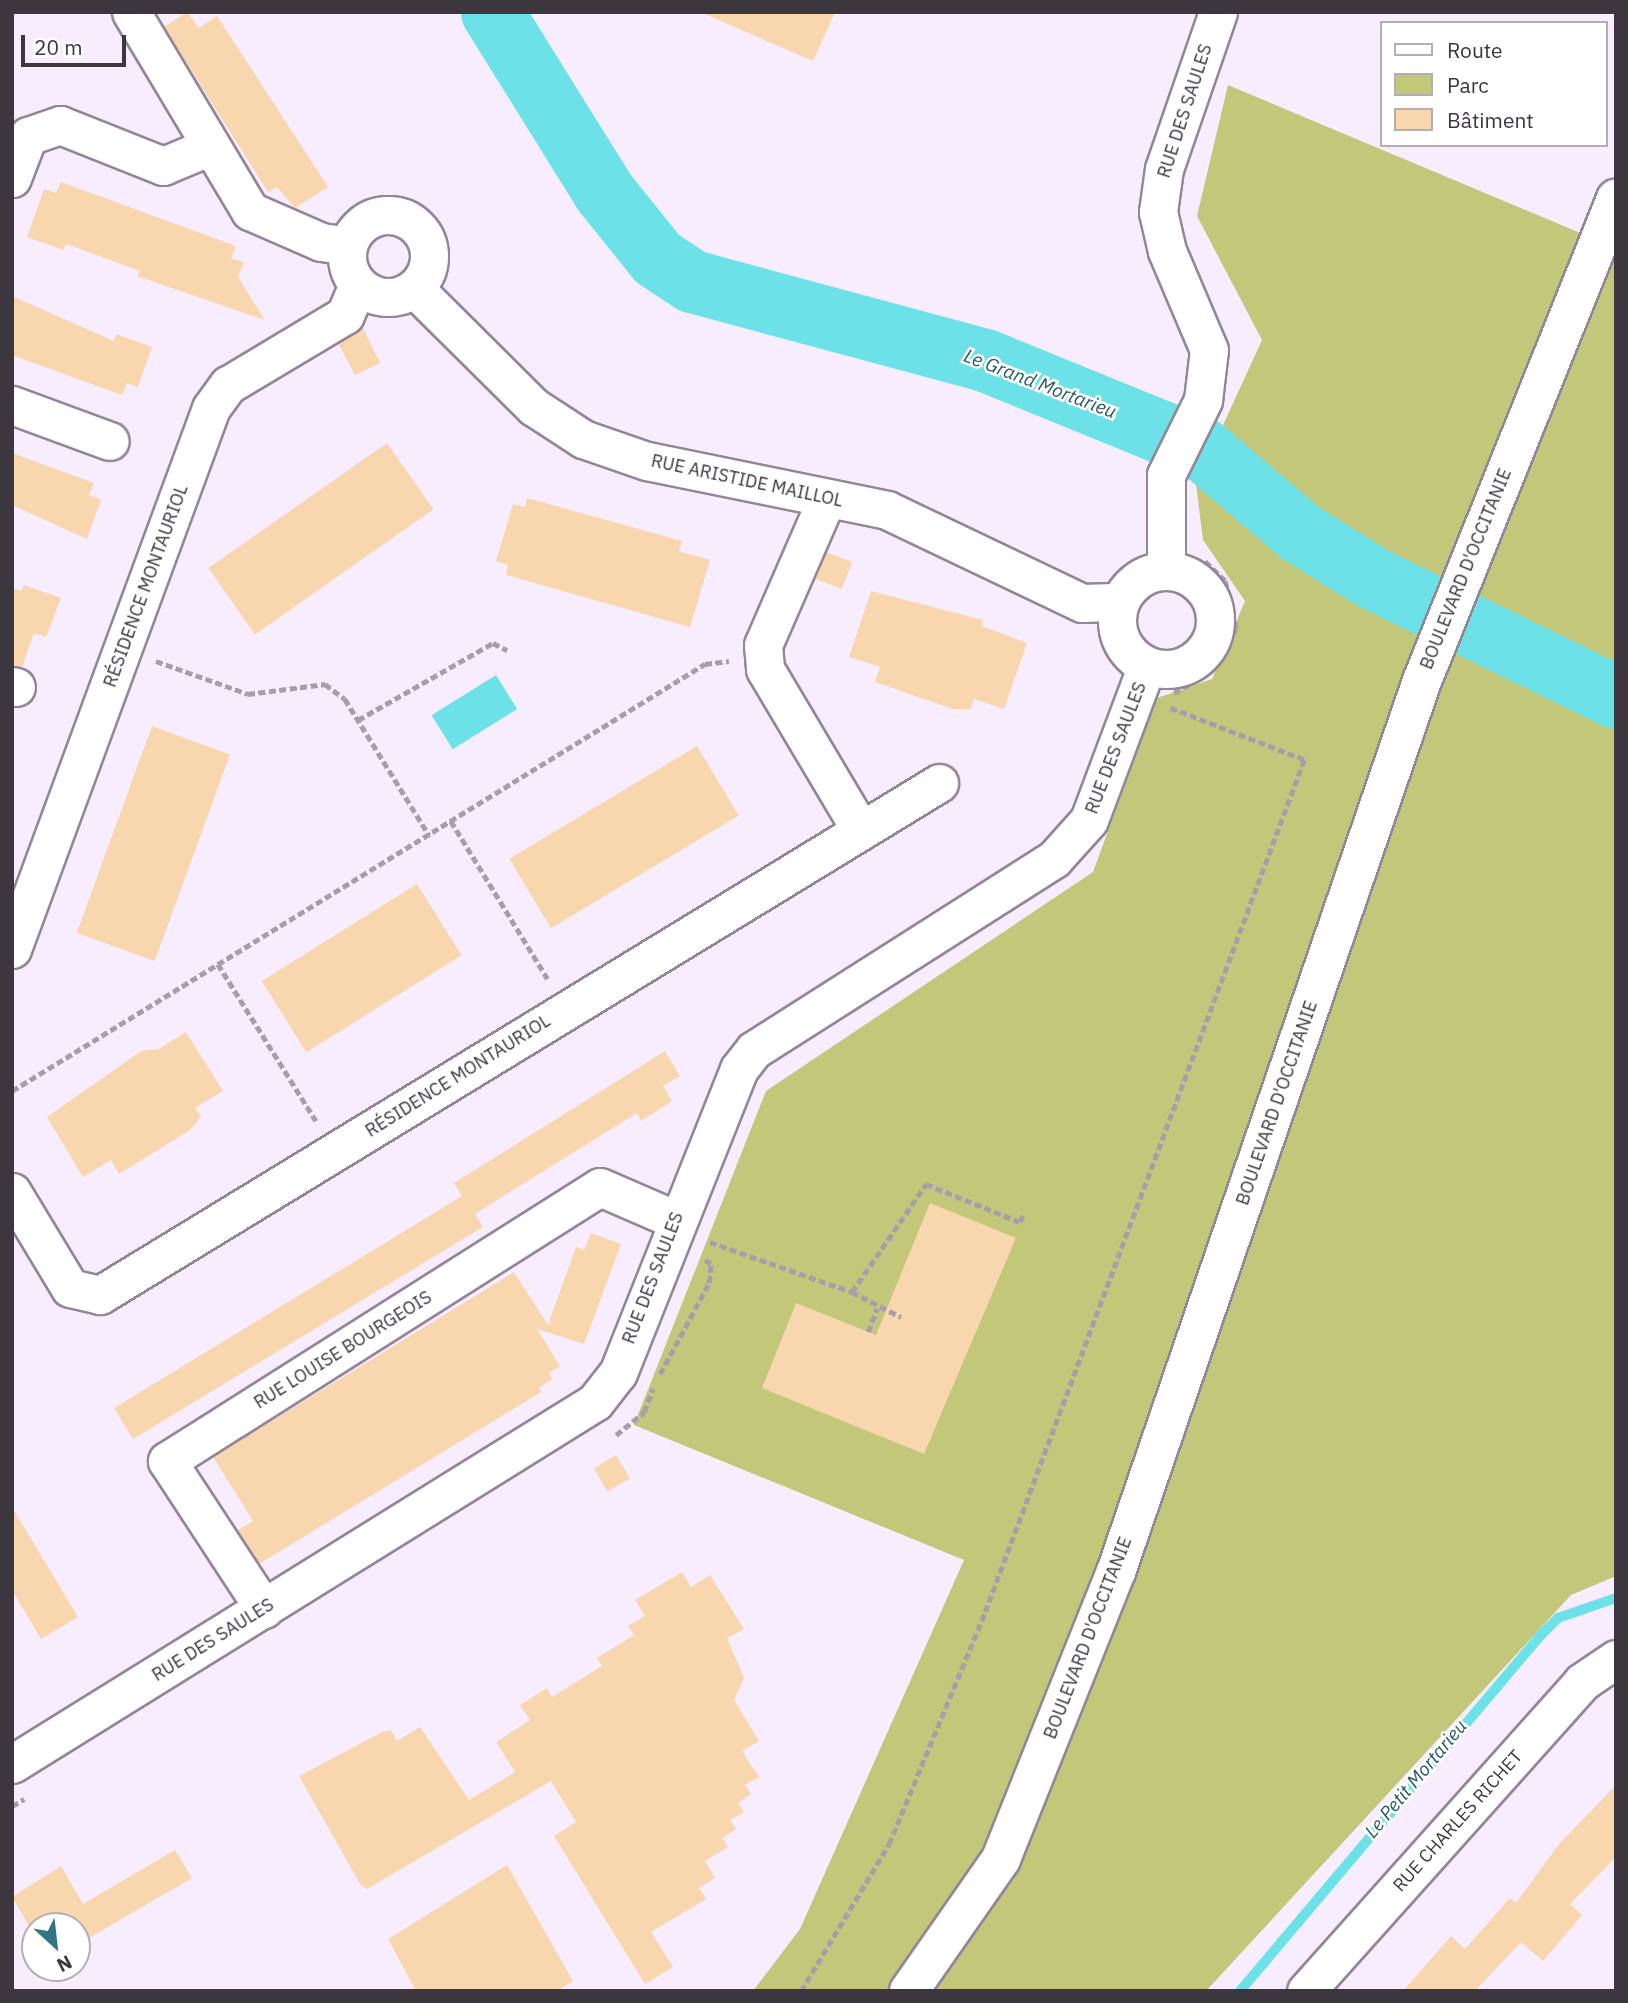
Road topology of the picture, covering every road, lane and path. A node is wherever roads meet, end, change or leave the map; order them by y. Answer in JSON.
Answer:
{"nodes":[{"id":1,"x":131,"y":12,"type":"edge"},
{"id":2,"x":1218,"y":12,"type":"edge"},
{"id":3,"x":211,"y":146,"type":"junction"},
{"id":4,"x":12,"y":178,"type":"edge"},
{"id":5,"x":1616,"y":199,"type":"edge"},
{"id":6,"x":348,"y":246,"type":"junction"},
{"id":7,"x":358,"y":285,"type":"junction"},
{"id":8,"x":415,"y":289,"type":"junction"},
{"id":9,"x":12,"y":405,"type":"edge"},
{"id":10,"x":110,"y":441,"type":"dead end"},
{"id":11,"x":827,"y":498,"type":"junction"},
{"id":12,"x":1166,"y":570,"type":"junction"},
{"id":13,"x":1119,"y":602,"type":"junction"},
{"id":14,"x":122,"y":648,"type":"junction"},
{"id":15,"x":507,"y":650,"type":"dead end"},
{"id":16,"x":764,"y":657,"type":"junction"},
{"id":17,"x":1147,"y":666,"type":"junction"},
{"id":18,"x":1162,"y":705,"type":"dead end"},
{"id":19,"x":358,"y":720,"type":"junction"},
{"id":20,"x":939,"y":783,"type":"dead end"},
{"id":21,"x":451,"y":821,"type":"junction"},
{"id":22,"x":860,"y":831,"type":"junction"},
{"id":23,"x":429,"y":835,"type":"junction"},
{"id":24,"x":12,"y":949,"type":"edge"},
{"id":25,"x":218,"y":964,"type":"junction"},
{"id":26,"x":567,"y":1009,"type":"junction"},
{"id":27,"x":12,"y":1091,"type":"edge"},
{"id":28,"x":335,"y":1152,"type":"junction"},
{"id":29,"x":12,"y":1192,"type":"edge"},
{"id":30,"x":1023,"y":1216,"type":"dead end"},
{"id":31,"x":674,"y":1219,"type":"junction"},
{"id":32,"x":708,"y":1241,"type":"dead end"},
{"id":33,"x":852,"y":1292,"type":"junction"},
{"id":34,"x":877,"y":1309,"type":"junction"},
{"id":35,"x":901,"y":1317,"type":"dead end"},
{"id":36,"x":868,"y":1332,"type":"dead end"},
{"id":37,"x":264,"y":1609,"type":"junction"},
{"id":38,"x":1616,"y":1659,"type":"edge"},
{"id":39,"x":12,"y":1764,"type":"edge"},
{"id":40,"x":801,"y":1991,"type":"edge"},
{"id":41,"x":909,"y":1991,"type":"edge"},
{"id":42,"x":1306,"y":1991,"type":"edge"}],
"edges":[{"from":1,"to":3,"type":"street"},
{"from":2,"to":12,"type":"street","name":"RUE DES SAULES"},
{"from":3,"to":4,"type":"street"},
{"from":3,"to":6,"type":"street"},
{"from":5,"to":41,"type":"main road","name":"BOULEVARD D'OCCITANIE"},
{"from":6,"to":7,"type":"street"},
{"from":6,"to":8,"type":"street"},
{"from":7,"to":8,"type":"street"},
{"from":7,"to":14,"type":"street","name":"RÉSIDENCE MONTAURIOL"},
{"from":8,"to":11,"type":"street","name":"RUE ARISTIDE MAILLOL"},
{"from":9,"to":10,"type":"street"},
{"from":11,"to":13,"type":"street","name":"RUE ARISTIDE MAILLOL"},
{"from":11,"to":16,"type":"street"},
{"from":12,"to":13,"type":"street"},
{"from":12,"to":17,"type":"street"},
{"from":13,"to":17,"type":"street"},
{"from":14,"to":19,"type":"path"},
{"from":14,"to":24,"type":"street","name":"RÉSIDENCE MONTAURIOL"},
{"from":15,"to":19,"type":"path"},
{"from":16,"to":21,"type":"path"},
{"from":16,"to":22,"type":"street"},
{"from":17,"to":31,"type":"street","name":"RUE DES SAULES"},
{"from":18,"to":40,"type":"path"},
{"from":19,"to":23,"type":"path"},
{"from":20,"to":22,"type":"street","name":"RÉSIDENCE MONTAURIOL"},
{"from":21,"to":23,"type":"path"},
{"from":21,"to":26,"type":"path"},
{"from":22,"to":26,"type":"street","name":"RÉSIDENCE MONTAURIOL"},
{"from":23,"to":25,"type":"path"},
{"from":25,"to":27,"type":"path"},
{"from":25,"to":28,"type":"path"},
{"from":26,"to":28,"type":"street","name":"RÉSIDENCE MONTAURIOL"},
{"from":28,"to":29,"type":"street","name":"RÉSIDENCE MONTAURIOL"},
{"from":30,"to":33,"type":"path"},
{"from":31,"to":37,"type":"street","name":"RUE DES SAULES"},
{"from":31,"to":37,"type":"street","name":"RUE LOUISE BOURGEOIS"},
{"from":32,"to":33,"type":"path"},
{"from":33,"to":34,"type":"path"},
{"from":34,"to":35,"type":"path"},
{"from":34,"to":36,"type":"path"},
{"from":37,"to":39,"type":"street","name":"RUE DES SAULES"},
{"from":38,"to":42,"type":"street","name":"RUE CHARLES RICHET"}]}
